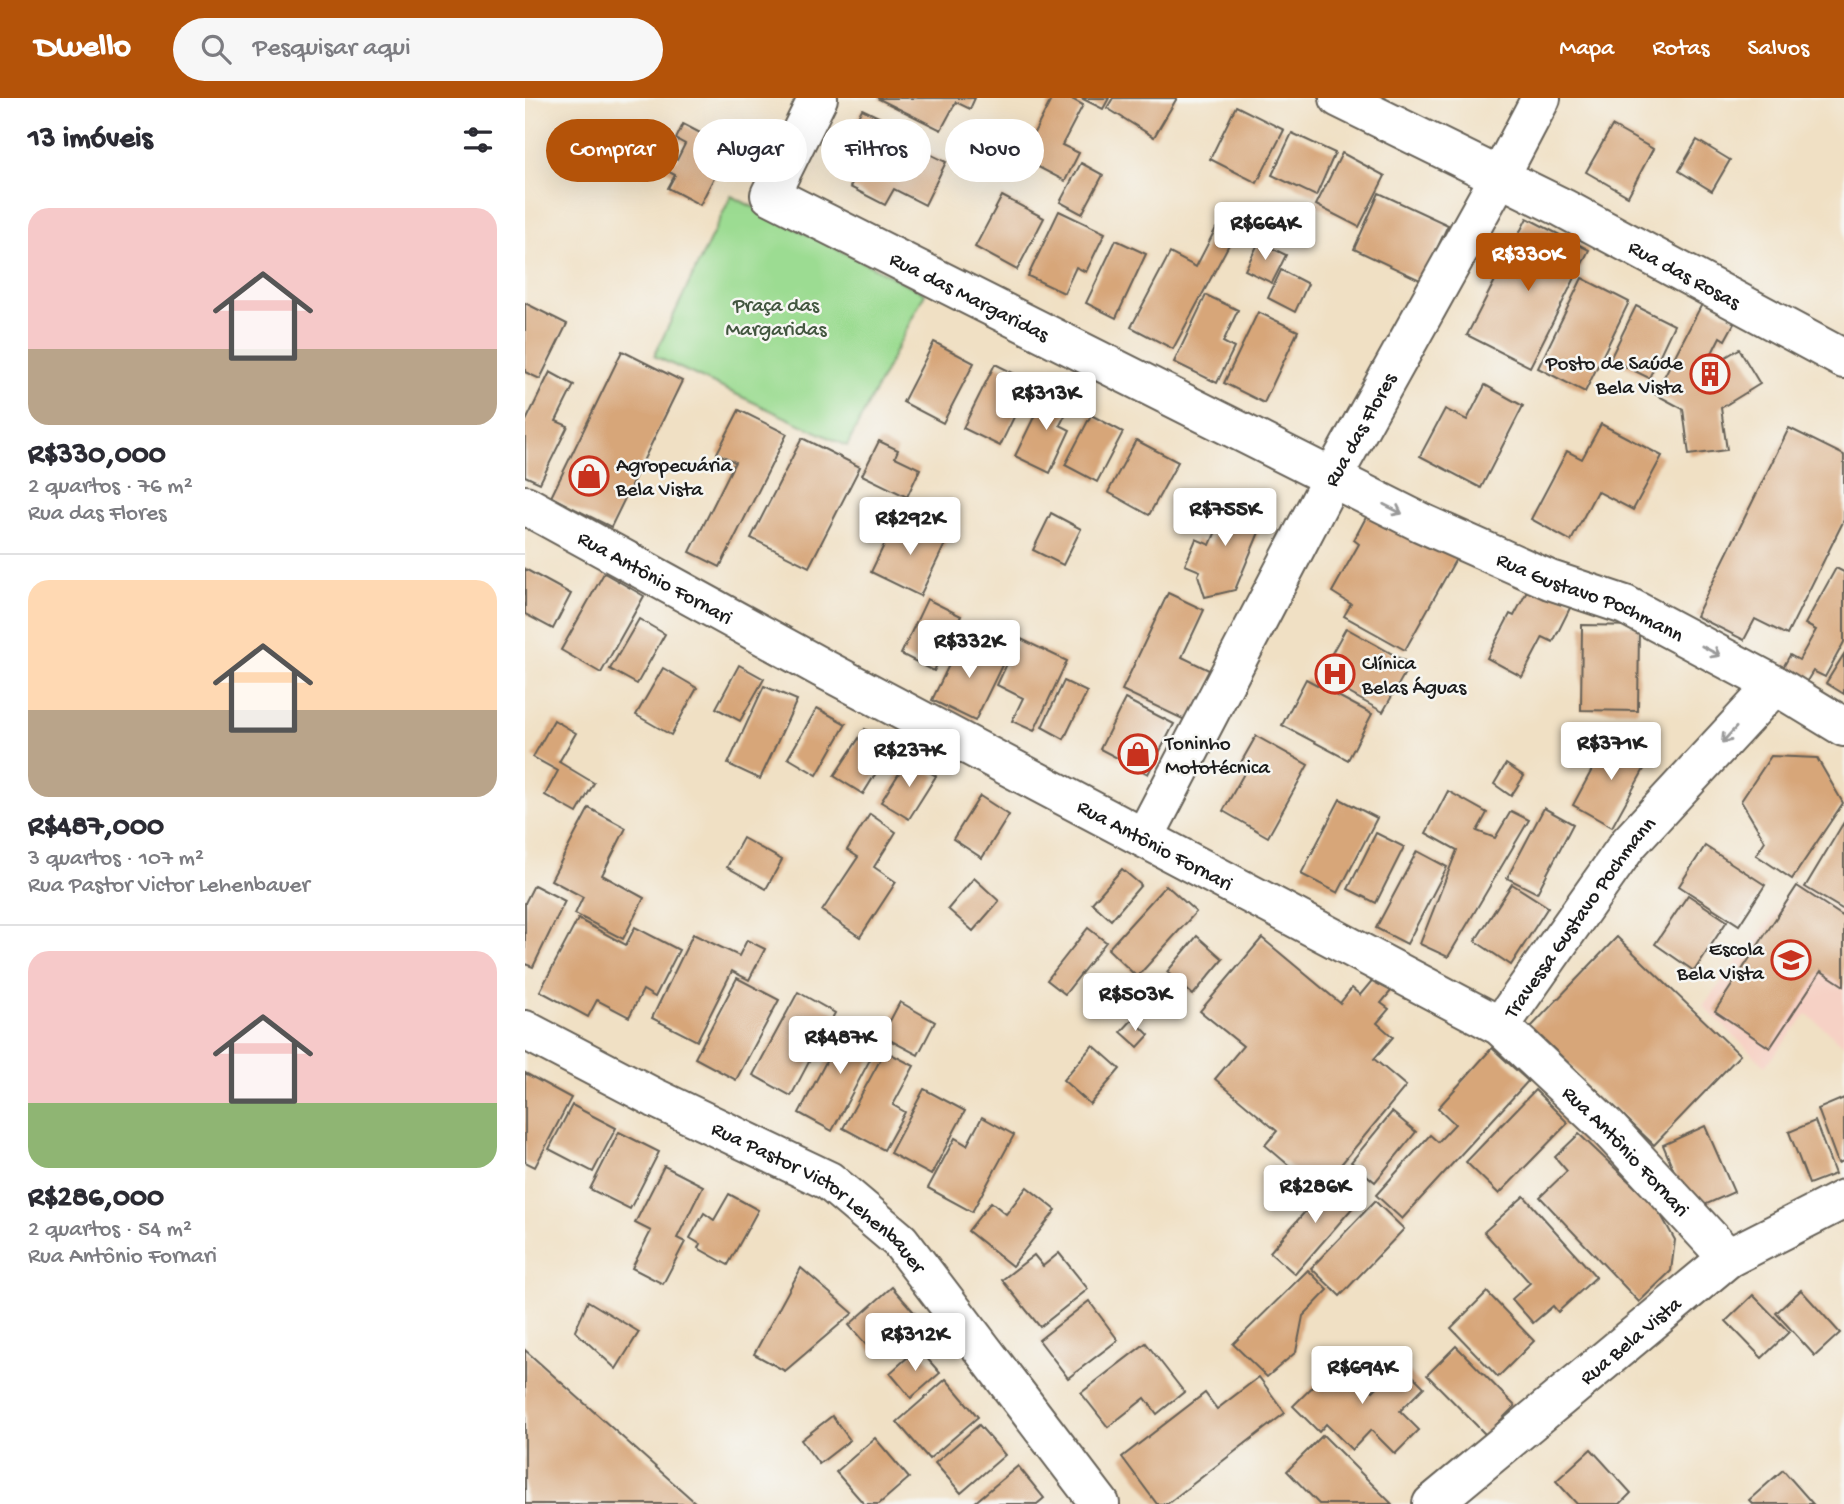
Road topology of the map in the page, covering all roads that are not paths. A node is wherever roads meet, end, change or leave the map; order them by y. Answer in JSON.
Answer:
{"nodes":[{"id":1,"x":818,"y":98,"type":"edge"},
{"id":2,"x":1339,"y":98,"type":"edge"},
{"id":3,"x":1541,"y":98,"type":"edge"},
{"id":4,"x":1500,"y":176,"type":"junction"},
{"id":5,"x":1844,"y":359,"type":"edge"},
{"id":6,"x":1332,"y":478,"type":"junction"},
{"id":7,"x":525,"y":505,"type":"edge"},
{"id":8,"x":1775,"y":685,"type":"junction"},
{"id":9,"x":1844,"y":727,"type":"edge"},
{"id":10,"x":1145,"y":838,"type":"junction"},
{"id":11,"x":1500,"y":1026,"type":"junction"},
{"id":12,"x":525,"y":1030,"type":"edge"},
{"id":13,"x":1844,"y":1199,"type":"edge"},
{"id":14,"x":1728,"y":1258,"type":"junction"},
{"id":15,"x":1100,"y":1504,"type":"edge"},
{"id":16,"x":1431,"y":1504,"type":"edge"}],
"edges":[{"from":1,"to":6,"type":"street","name":"Rua das Margaridas"},
{"from":2,"to":4,"type":"street","name":"Rua das Rosas"},
{"from":3,"to":4,"type":"street","name":"Rua das Flores"},
{"from":4,"to":5,"type":"street","name":"Rua das Rosas"},
{"from":4,"to":6,"type":"street","name":"Rua das Flores"},
{"from":6,"to":8,"type":"street","name":"Rua Gustavo Pochmann","one_way":true},
{"from":6,"to":10,"type":"street","name":"Rua das Flores"},
{"from":7,"to":10,"type":"street","name":"Rua Antônio Fornari"},
{"from":8,"to":9,"type":"street","name":"Rua Gustavo Pochmann"},
{"from":8,"to":11,"type":"street","name":"Travessa Gustavo Pochmann","one_way":true},
{"from":10,"to":11,"type":"street","name":"Rua Antônio Fornari"},
{"from":11,"to":14,"type":"street","name":"Rua Antônio Fornari"},
{"from":12,"to":15,"type":"street","name":"Rua Pastor Victor Lehenbauer"},
{"from":13,"to":14,"type":"street","name":"Rua Bela Vista"},
{"from":14,"to":16,"type":"street","name":"Rua Bela Vista"}]}
